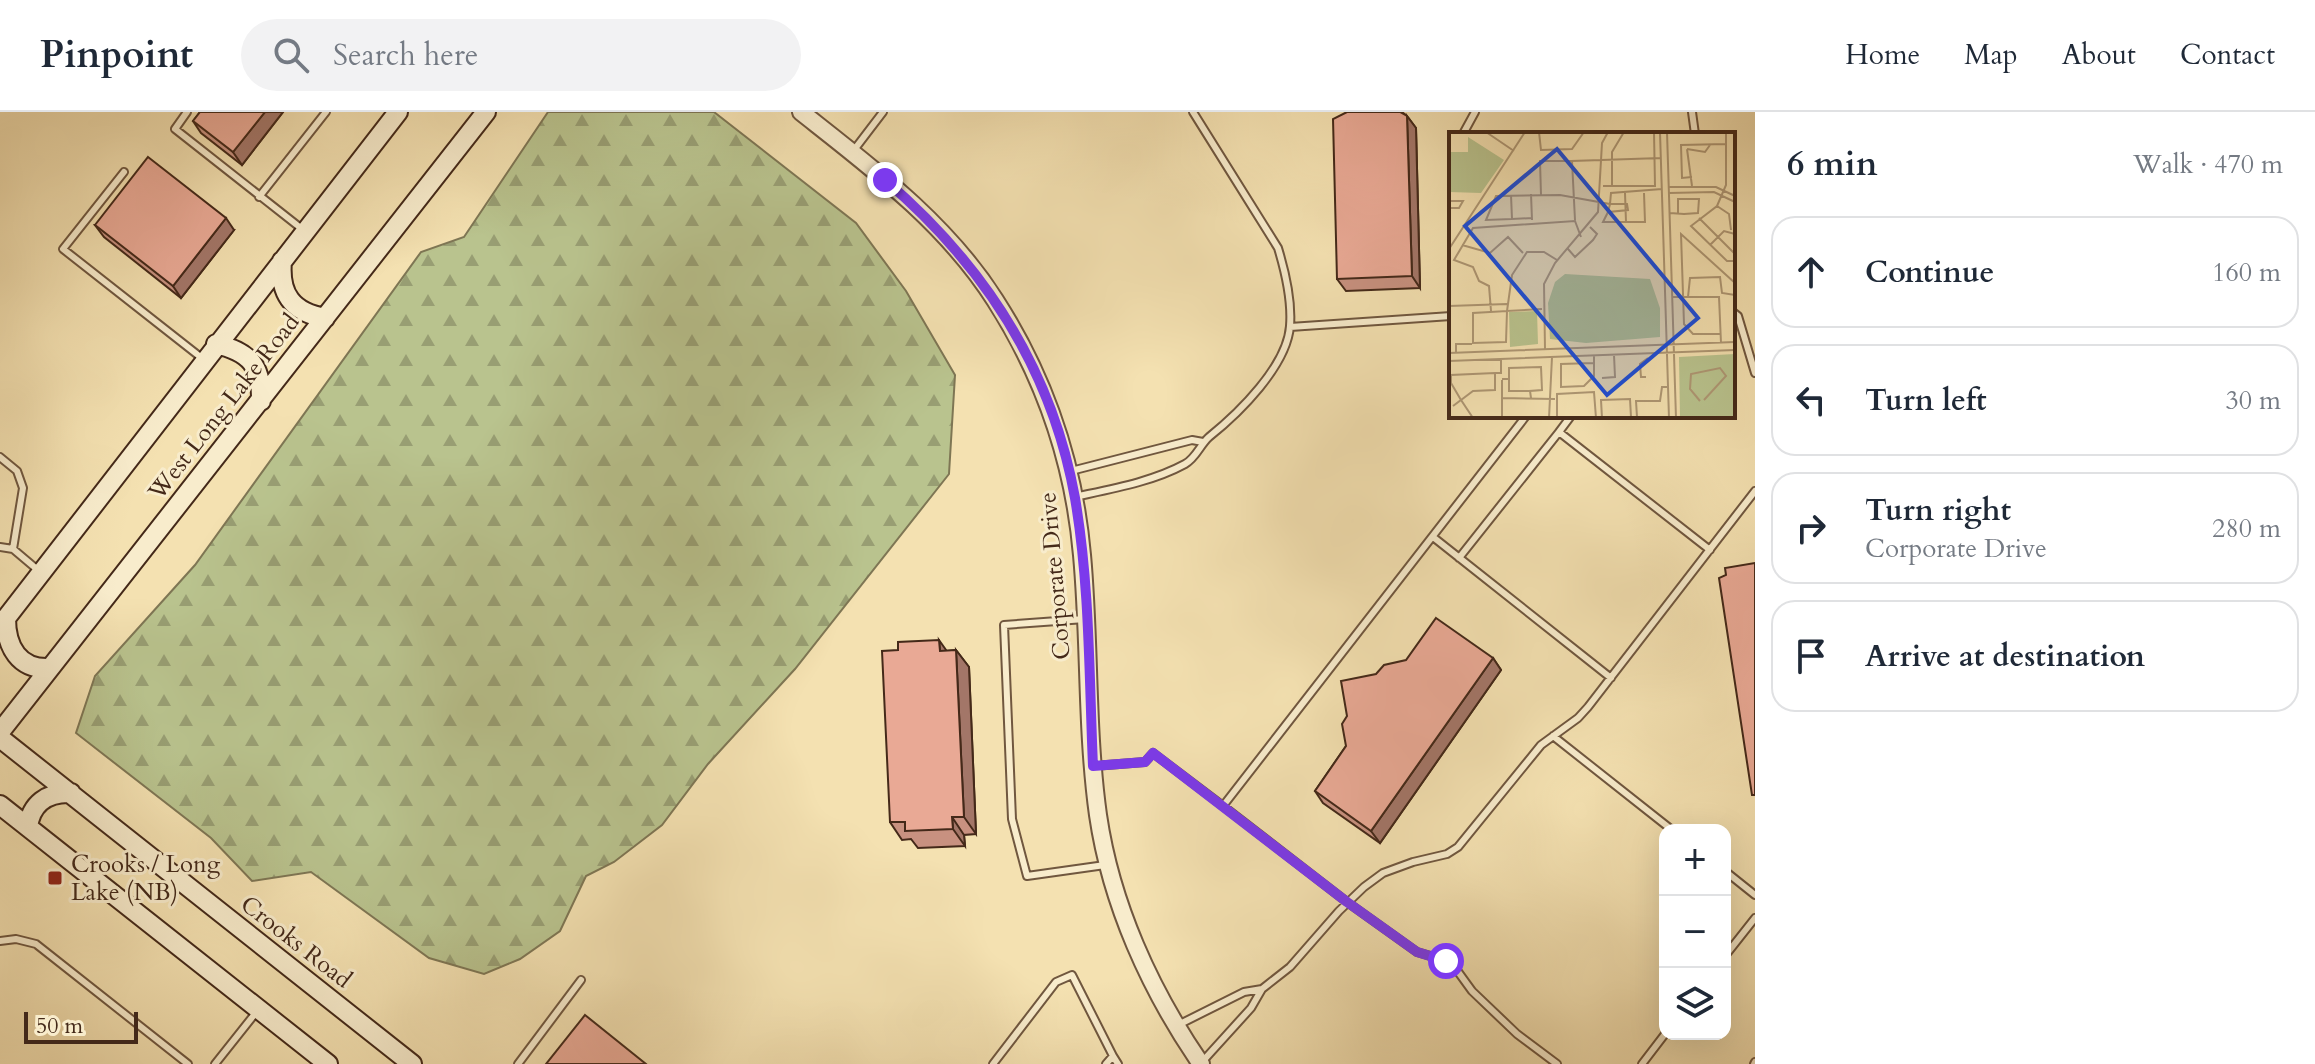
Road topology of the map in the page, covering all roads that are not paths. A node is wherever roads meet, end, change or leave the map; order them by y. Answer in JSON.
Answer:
{"nodes":[{"id":1,"x":187,"y":112,"type":"edge"},
{"id":2,"x":326,"y":112,"type":"edge"},
{"id":3,"x":398,"y":112,"type":"edge"},
{"id":4,"x":486,"y":112,"type":"edge"},
{"id":5,"x":801,"y":112,"type":"edge"},
{"id":6,"x":883,"y":112,"type":"edge"},
{"id":7,"x":1193,"y":112,"type":"edge"},
{"id":8,"x":1475,"y":112,"type":"edge"},
{"id":9,"x":1692,"y":112,"type":"edge"},
{"id":10,"x":1464,"y":132,"type":"edge"},
{"id":11,"x":1695,"y":132,"type":"edge"},
{"id":12,"x":852,"y":153,"type":"junction"},
{"id":13,"x":124,"y":172,"type":"dead end"},
{"id":14,"x":259,"y":197,"type":"junction"},
{"id":15,"x":305,"y":232,"type":"junction"},
{"id":16,"x":282,"y":261,"type":"junction"},
{"id":17,"x":1735,"y":314,"type":"edge"},
{"id":18,"x":1449,"y":316,"type":"edge"},
{"id":19,"x":325,"y":318,"type":"junction"},
{"id":20,"x":1290,"y":327,"type":"junction"},
{"id":21,"x":216,"y":344,"type":"junction"},
{"id":22,"x":205,"y":360,"type":"junction"},
{"id":23,"x":1755,"y":373,"type":"edge"},
{"id":24,"x":261,"y":401,"type":"junction"},
{"id":25,"x":1524,"y":418,"type":"edge"},
{"id":26,"x":1570,"y":418,"type":"edge"},
{"id":27,"x":1559,"y":432,"type":"junction"},
{"id":28,"x":1203,"y":442,"type":"junction"},
{"id":29,"x":0,"y":457,"type":"edge"},
{"id":30,"x":1069,"y":471,"type":"junction"},
{"id":31,"x":1755,"y":491,"type":"edge"},
{"id":32,"x":1074,"y":497,"type":"junction"},
{"id":33,"x":1433,"y":537,"type":"junction"},
{"id":34,"x":0,"y":547,"type":"edge"},
{"id":35,"x":13,"y":549,"type":"junction"},
{"id":36,"x":1710,"y":550,"type":"junction"},
{"id":37,"x":1459,"y":558,"type":"junction"},
{"id":38,"x":42,"y":573,"type":"junction"},
{"id":39,"x":1086,"y":619,"type":"junction"},
{"id":40,"x":3,"y":622,"type":"edge"},
{"id":41,"x":50,"y":668,"type":"junction"},
{"id":42,"x":1611,"y":678,"type":"junction"},
{"id":43,"x":0,"y":735,"type":"edge"},
{"id":44,"x":1553,"y":736,"type":"junction"},
{"id":45,"x":1093,"y":766,"type":"junction"},
{"id":46,"x":71,"y":793,"type":"junction"},
{"id":47,"x":0,"y":805,"type":"edge"},
{"id":48,"x":1223,"y":806,"type":"junction"},
{"id":49,"x":1664,"y":824,"type":"edge"},
{"id":50,"x":28,"y":827,"type":"junction"},
{"id":51,"x":1108,"y":864,"type":"junction"},
{"id":52,"x":1731,"y":876,"type":"edge"},
{"id":53,"x":1755,"y":895,"type":"edge"},
{"id":54,"x":1347,"y":902,"type":"junction"},
{"id":55,"x":1755,"y":918,"type":"edge"},
{"id":56,"x":0,"y":941,"type":"edge"},
{"id":57,"x":1731,"y":948,"type":"edge"},
{"id":58,"x":581,"y":980,"type":"dead end"},
{"id":59,"x":1262,"y":989,"type":"junction"},
{"id":60,"x":259,"y":1009,"type":"junction"},
{"id":61,"x":1176,"y":1026,"type":"junction"},
{"id":62,"x":1660,"y":1040,"type":"edge"},
{"id":63,"x":1113,"y":1056,"type":"junction"},
{"id":64,"x":188,"y":1064,"type":"edge"},
{"id":65,"x":215,"y":1064,"type":"edge"},
{"id":66,"x":328,"y":1064,"type":"edge"},
{"id":67,"x":412,"y":1064,"type":"edge"},
{"id":68,"x":518,"y":1064,"type":"edge"},
{"id":69,"x":993,"y":1064,"type":"edge"},
{"id":70,"x":1106,"y":1064,"type":"edge"},
{"id":71,"x":1118,"y":1064,"type":"edge"},
{"id":72,"x":1200,"y":1064,"type":"edge"},
{"id":73,"x":1557,"y":1064,"type":"edge"},
{"id":74,"x":1642,"y":1064,"type":"edge"}],
"edges":[{"from":1,"to":14,"type":"lane"},
{"from":2,"to":14,"type":"lane"},
{"from":3,"to":15,"type":"main road","name":"West Long Lake Road"},
{"from":4,"to":19,"type":"main road","name":"West Long Lake Road"},
{"from":5,"to":12,"type":"street","name":"Corporate Drive"},
{"from":6,"to":12,"type":"lane"},
{"from":7,"to":20,"type":"lane"},
{"from":8,"to":10,"type":"lane"},
{"from":9,"to":11,"type":"lane"},
{"from":12,"to":30,"type":"street","name":"Corporate Drive"},
{"from":13,"to":22,"type":"lane"},
{"from":14,"to":15,"type":"lane"},
{"from":15,"to":16,"type":"main road","name":"West Long Lake Road"},
{"from":16,"to":19,"type":"main road"},
{"from":16,"to":21,"type":"main road","name":"West Long Lake Road"},
{"from":17,"to":23,"type":"lane"},
{"from":18,"to":20,"type":"lane"},
{"from":19,"to":24,"type":"main road","name":"West Long Lake Road"},
{"from":20,"to":28,"type":"lane"},
{"from":21,"to":22,"type":"main road","name":"West Long Lake Road"},
{"from":21,"to":24,"type":"main road"},
{"from":22,"to":38,"type":"main road","name":"West Long Lake Road"},
{"from":24,"to":41,"type":"main road","name":"West Long Lake Road"},
{"from":25,"to":33,"type":"lane"},
{"from":26,"to":27,"type":"lane"},
{"from":27,"to":36,"type":"lane"},
{"from":27,"to":37,"type":"lane"},
{"from":28,"to":30,"type":"lane"},
{"from":28,"to":32,"type":"lane"},
{"from":29,"to":35,"type":"lane"},
{"from":30,"to":32,"type":"street","name":"Corporate Drive"},
{"from":31,"to":36,"type":"lane"},
{"from":32,"to":39,"type":"street","name":"Corporate Drive"},
{"from":33,"to":37,"type":"lane"},
{"from":33,"to":48,"type":"lane"},
{"from":34,"to":35,"type":"lane"},
{"from":35,"to":38,"type":"lane"},
{"from":36,"to":42,"type":"lane"},
{"from":37,"to":42,"type":"lane"},
{"from":38,"to":40,"type":"main road","name":"West Long Lake Road"},
{"from":39,"to":45,"type":"street","name":"Corporate Drive"},
{"from":39,"to":51,"type":"lane"},
{"from":40,"to":41,"type":"main road"},
{"from":41,"to":43,"type":"main road","name":"West Long Lake Road"},
{"from":42,"to":44,"type":"lane"},
{"from":43,"to":46,"type":"main road","name":"Crooks Road"},
{"from":44,"to":49,"type":"lane"},
{"from":44,"to":54,"type":"lane"},
{"from":45,"to":48,"type":"lane"},
{"from":45,"to":51,"type":"street","name":"Corporate Drive"},
{"from":46,"to":50,"type":"main road"},
{"from":46,"to":67,"type":"main road","name":"Crooks Road"},
{"from":47,"to":50,"type":"main road"},
{"from":48,"to":54,"type":"lane"},
{"from":50,"to":60,"type":"main road"},
{"from":51,"to":61,"type":"street","name":"Corporate Drive"},
{"from":52,"to":53,"type":"lane"},
{"from":54,"to":59,"type":"lane"},
{"from":54,"to":73,"type":"lane"},
{"from":55,"to":57,"type":"lane"},
{"from":56,"to":64,"type":"lane"},
{"from":58,"to":68,"type":"lane"},
{"from":59,"to":61,"type":"lane"},
{"from":59,"to":72,"type":"lane"},
{"from":60,"to":65,"type":"lane"},
{"from":60,"to":66,"type":"main road"},
{"from":61,"to":72,"type":"street","name":"Corporate Drive"},
{"from":62,"to":74,"type":"lane"},
{"from":63,"to":69,"type":"lane"},
{"from":63,"to":70,"type":"lane"},
{"from":63,"to":71,"type":"lane"}]}
